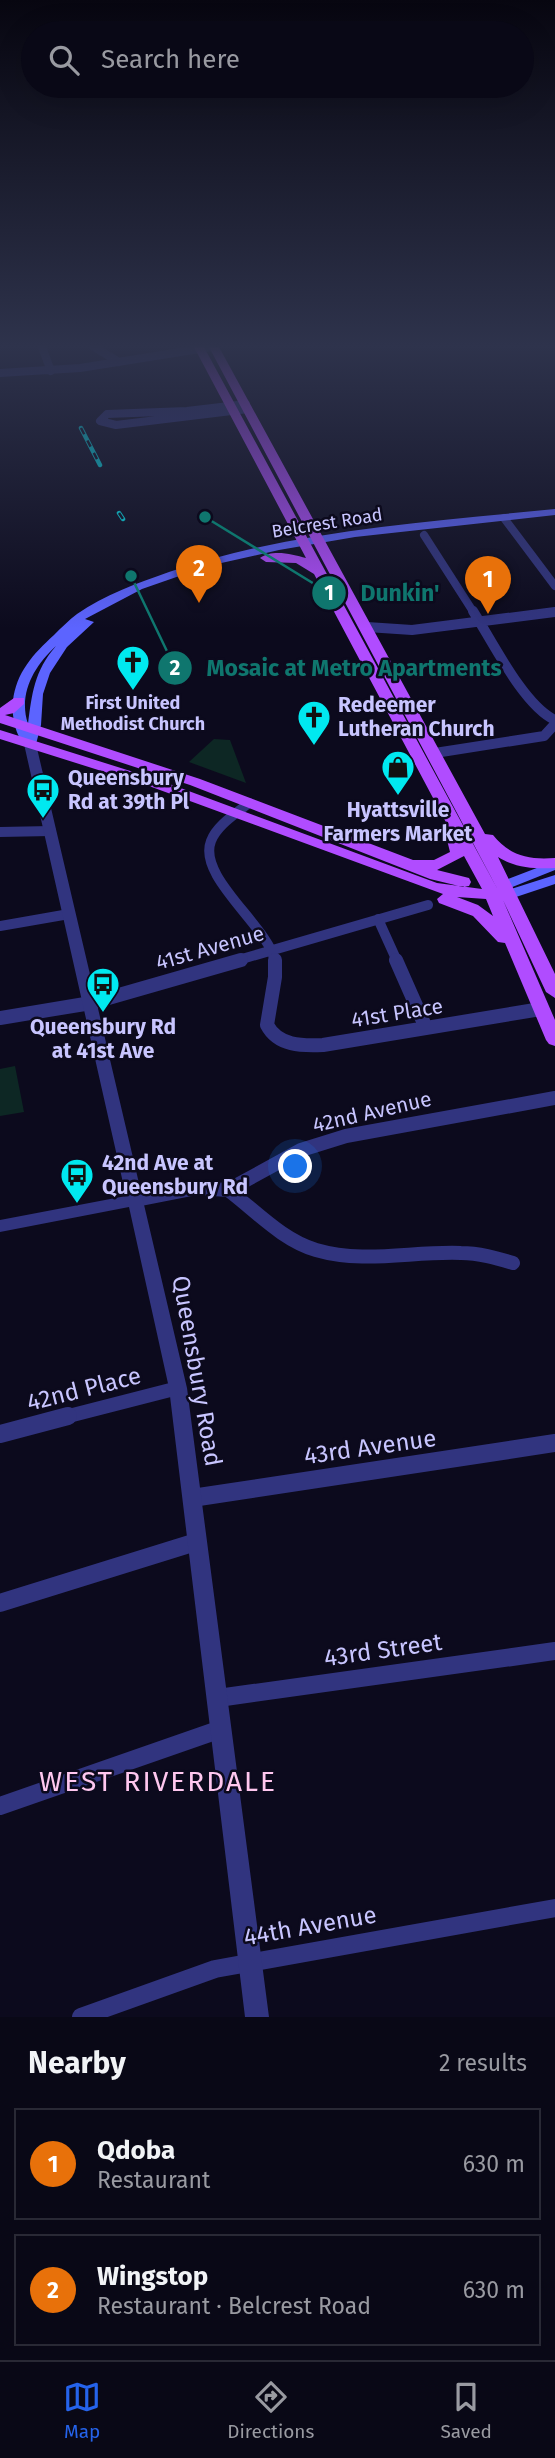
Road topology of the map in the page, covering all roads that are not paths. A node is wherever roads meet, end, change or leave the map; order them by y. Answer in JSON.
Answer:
{"nodes":[{"id":1,"x":249,"y":441,"type":"edge"},
{"id":2,"x":266,"y":441,"type":"edge"},
{"id":3,"x":555,"y":512,"type":"edge"},
{"id":4,"x":555,"y":520,"type":"edge"},
{"id":5,"x":507,"y":522,"type":"junction"},
{"id":6,"x":424,"y":535,"type":"junction"},
{"id":7,"x":321,"y":543,"type":"junction"},
{"id":8,"x":306,"y":545,"type":"junction"},
{"id":9,"x":266,"y":558,"type":"junction"},
{"id":10,"x":320,"y":572,"type":"junction"},
{"id":11,"x":555,"y":586,"type":"edge"},
{"id":12,"x":555,"y":612,"type":"edge"},
{"id":13,"x":480,"y":622,"type":"junction"},
{"id":14,"x":367,"y":627,"type":"junction"},
{"id":15,"x":412,"y":630,"type":"junction"},
{"id":16,"x":376,"y":644,"type":"junction"},
{"id":17,"x":53,"y":657,"type":"junction"},
{"id":18,"x":31,"y":666,"type":"junction"},
{"id":19,"x":387,"y":699,"type":"junction"},
{"id":20,"x":19,"y":701,"type":"junction"},
{"id":21,"x":0,"y":712,"type":"edge"},
{"id":22,"x":0,"y":718,"type":"edge"},
{"id":23,"x":555,"y":722,"type":"edge"},
{"id":24,"x":30,"y":733,"type":"junction"},
{"id":25,"x":0,"y":734,"type":"edge"},
{"id":26,"x":435,"y":752,"type":"junction"},
{"id":27,"x":426,"y":771,"type":"junction"},
{"id":28,"x":451,"y":783,"type":"junction"},
{"id":29,"x":243,"y":809,"type":"junction"},
{"id":30,"x":51,"y":831,"type":"junction"},
{"id":31,"x":0,"y":832,"type":"edge"},
{"id":32,"x":342,"y":839,"type":"junction"},
{"id":33,"x":555,"y":864,"type":"edge"},
{"id":34,"x":382,"y":868,"type":"junction"},
{"id":35,"x":555,"y":879,"type":"edge"},
{"id":36,"x":499,"y":890,"type":"junction"},
{"id":37,"x":428,"y":905,"type":"dead end"},
{"id":38,"x":69,"y":914,"type":"junction"},
{"id":39,"x":378,"y":919,"type":"junction"},
{"id":40,"x":0,"y":926,"type":"edge"},
{"id":41,"x":272,"y":950,"type":"junction"},
{"id":42,"x":528,"y":977,"type":"junction"},
{"id":43,"x":555,"y":992,"type":"edge"},
{"id":44,"x":91,"y":1003,"type":"junction"},
{"id":45,"x":541,"y":1009,"type":"junction"},
{"id":46,"x":0,"y":1018,"type":"edge"},
{"id":47,"x":425,"y":1028,"type":"junction"},
{"id":48,"x":555,"y":1040,"type":"edge"},
{"id":49,"x":555,"y":1098,"type":"edge"},
{"id":50,"x":228,"y":1190,"type":"junction"},
{"id":51,"x":136,"y":1200,"type":"junction"},
{"id":52,"x":0,"y":1226,"type":"edge"},
{"id":53,"x":513,"y":1263,"type":"dead end"},
{"id":54,"x":178,"y":1388,"type":"junction"},
{"id":55,"x":0,"y":1434,"type":"edge"},
{"id":56,"x":555,"y":1443,"type":"edge"},
{"id":57,"x":192,"y":1498,"type":"junction"},
{"id":58,"x":196,"y":1542,"type":"junction"},
{"id":59,"x":0,"y":1603,"type":"edge"},
{"id":60,"x":555,"y":1651,"type":"edge"},
{"id":61,"x":218,"y":1698,"type":"junction"},
{"id":62,"x":221,"y":1729,"type":"junction"},
{"id":63,"x":0,"y":1805,"type":"edge"},
{"id":64,"x":555,"y":1908,"type":"edge"},
{"id":65,"x":250,"y":1963,"type":"junction"},
{"id":66,"x":81,"y":2017,"type":"edge"},
{"id":67,"x":257,"y":2017,"type":"edge"}],
"edges":[{"from":1,"to":8,"type":"main road"},
{"from":2,"to":7,"type":"main road"},
{"from":3,"to":5,"type":"main road","name":"Belcrest Road"},
{"from":4,"to":5,"type":"main road","name":"Belcrest Road"},
{"from":5,"to":6,"type":"main road","name":"Belcrest Road"},
{"from":5,"to":7,"type":"main road","name":"Belcrest Road"},
{"from":5,"to":11,"type":"street"},
{"from":6,"to":7,"type":"main road","name":"Belcrest Road"},
{"from":6,"to":13,"type":"street"},
{"from":7,"to":8,"type":"main road","name":"Belcrest Road"},
{"from":7,"to":14,"type":"main road"},
{"from":8,"to":9,"type":"main road","name":"Belcrest Road"},
{"from":8,"to":10,"type":"main road"},
{"from":8,"to":18,"type":"main road","name":"Belcrest Road"},
{"from":9,"to":10,"type":"main road"},
{"from":9,"to":17,"type":"main road","name":"Belcrest Road"},
{"from":10,"to":19,"type":"main road"},
{"from":12,"to":13,"type":"street"},
{"from":13,"to":15,"type":"street"},
{"from":13,"to":23,"type":"street"},
{"from":14,"to":15,"type":"street"},
{"from":14,"to":16,"type":"main road"},
{"from":15,"to":16,"type":"street"},
{"from":16,"to":26,"type":"main road"},
{"from":17,"to":18,"type":"main road"},
{"from":17,"to":24,"type":"main road","name":"Belcrest Road"},
{"from":18,"to":20,"type":"main road","name":"Belcrest Road"},
{"from":19,"to":26,"type":"main road"},
{"from":19,"to":27,"type":"main road"},
{"from":20,"to":21,"type":"main road"},
{"from":20,"to":24,"type":"main road","name":"Belcrest Road"},
{"from":22,"to":24,"type":"main road"},
{"from":23,"to":26,"type":"street"},
{"from":24,"to":25,"type":"main road"},
{"from":24,"to":29,"type":"main road"},
{"from":24,"to":30,"type":"street","name":"Queensbury Road"},
{"from":26,"to":28,"type":"main road"},
{"from":27,"to":32,"type":"main road"},
{"from":27,"to":36,"type":"main road"},
{"from":28,"to":33,"type":"main road"},
{"from":28,"to":36,"type":"main road"},
{"from":29,"to":32,"type":"main road"},
{"from":29,"to":34,"type":"main road"},
{"from":29,"to":41,"type":"street"},
{"from":30,"to":31,"type":"street"},
{"from":30,"to":38,"type":"street","name":"Queensbury Road"},
{"from":32,"to":36,"type":"main road"},
{"from":33,"to":36,"type":"main road"},
{"from":34,"to":36,"type":"main road"},
{"from":34,"to":42,"type":"main road"},
{"from":35,"to":36,"type":"main road"},
{"from":36,"to":42,"type":"main road"},
{"from":36,"to":43,"type":"main road"},
{"from":37,"to":39,"type":"street","name":"41st Avenue"},
{"from":38,"to":40,"type":"street"},
{"from":38,"to":44,"type":"street","name":"Queensbury Road"},
{"from":39,"to":41,"type":"street","name":"41st Avenue"},
{"from":39,"to":47,"type":"street"},
{"from":41,"to":44,"type":"street","name":"41st Avenue"},
{"from":41,"to":47,"type":"street","name":"41st Place"},
{"from":42,"to":45,"type":"main road"},
{"from":44,"to":46,"type":"street","name":"41st Avenue"},
{"from":44,"to":51,"type":"street","name":"Queensbury Road"},
{"from":45,"to":47,"type":"street","name":"41st Place"},
{"from":45,"to":48,"type":"main road"},
{"from":49,"to":50,"type":"street","name":"42nd Avenue"},
{"from":50,"to":51,"type":"street"},
{"from":50,"to":53,"type":"street"},
{"from":51,"to":52,"type":"street"},
{"from":51,"to":54,"type":"street","name":"Queensbury Road"},
{"from":54,"to":55,"type":"street","name":"42nd Place"},
{"from":54,"to":57,"type":"street","name":"Queensbury Road"},
{"from":56,"to":57,"type":"street","name":"43rd Avenue"},
{"from":57,"to":58,"type":"street","name":"Queensbury Road"},
{"from":58,"to":59,"type":"street"},
{"from":58,"to":61,"type":"street","name":"Queensbury Road"},
{"from":60,"to":61,"type":"street","name":"43rd Street"},
{"from":61,"to":62,"type":"street","name":"Queensbury Road"},
{"from":62,"to":63,"type":"street"},
{"from":62,"to":65,"type":"street","name":"Queensbury Road"},
{"from":64,"to":65,"type":"street","name":"44th Avenue"},
{"from":65,"to":66,"type":"street","name":"44th Avenue"},
{"from":65,"to":67,"type":"street","name":"Queensbury Road"}]}
